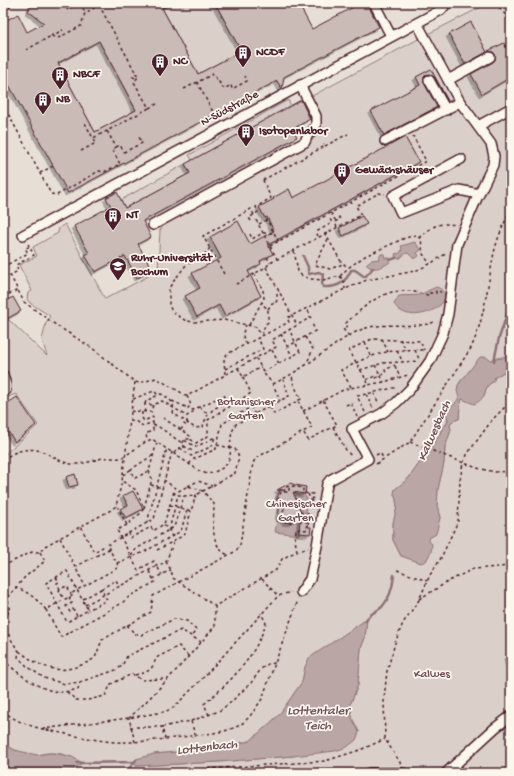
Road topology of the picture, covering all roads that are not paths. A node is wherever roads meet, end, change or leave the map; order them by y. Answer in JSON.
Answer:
{"nodes":[{"id":1,"x":6,"y":3,"type":"edge"},
{"id":2,"x":374,"y":3,"type":"edge"},
{"id":3,"x":447,"y":3,"type":"edge"},
{"id":4,"x":3,"y":5,"type":"edge"},
{"id":5,"x":417,"y":23,"type":"junction"},
{"id":6,"x":391,"y":36,"type":"junction"},
{"id":7,"x":490,"y":57,"type":"dead end"},
{"id":8,"x":429,"y":80,"type":"dead end"},
{"id":9,"x":448,"y":80,"type":"junction"},
{"id":10,"x":300,"y":85,"type":"junction"},
{"id":11,"x":460,"y":102,"type":"junction"},
{"id":12,"x":511,"y":108,"type":"edge"},
{"id":13,"x":446,"y":110,"type":"junction"},
{"id":14,"x":478,"y":126,"type":"junction"},
{"id":15,"x":385,"y":141,"type":"dead end"},
{"id":16,"x":461,"y":159,"type":"dead end"},
{"id":17,"x":479,"y":194,"type":"junction"},
{"id":18,"x":153,"y":225,"type":"dead end"},
{"id":19,"x":23,"y":235,"type":"dead end"},
{"id":20,"x":3,"y":375,"type":"edge"},
{"id":21,"x":3,"y":392,"type":"edge"},
{"id":22,"x":301,"y":592,"type":"road end"},
{"id":23,"x":511,"y":716,"type":"edge"},
{"id":24,"x":403,"y":770,"type":"edge"},
{"id":25,"x":369,"y":773,"type":"edge"},
{"id":26,"x":446,"y":773,"type":"edge"}],
"edges":[{"from":1,"to":4,"type":"street"},
{"from":2,"to":6,"type":"street"},
{"from":3,"to":5,"type":"street","name":"N-Südstraße"},
{"from":5,"to":6,"type":"street","name":"N-Südstraße"},
{"from":5,"to":9,"type":"street"},
{"from":6,"to":10,"type":"street","name":"N-Südstraße"},
{"from":7,"to":9,"type":"street"},
{"from":8,"to":13,"type":"street"},
{"from":9,"to":11,"type":"street"},
{"from":10,"to":18,"type":"street"},
{"from":10,"to":19,"type":"street","name":"N-Südstraße"},
{"from":11,"to":13,"type":"street"},
{"from":11,"to":14,"type":"street"},
{"from":12,"to":14,"type":"street"},
{"from":13,"to":15,"type":"street"},
{"from":14,"to":17,"type":"street"},
{"from":16,"to":17,"type":"street"},
{"from":17,"to":22,"type":"street"},
{"from":20,"to":21,"type":"street"},
{"from":23,"to":26,"type":"street"},
{"from":24,"to":25,"type":"street"}]}
